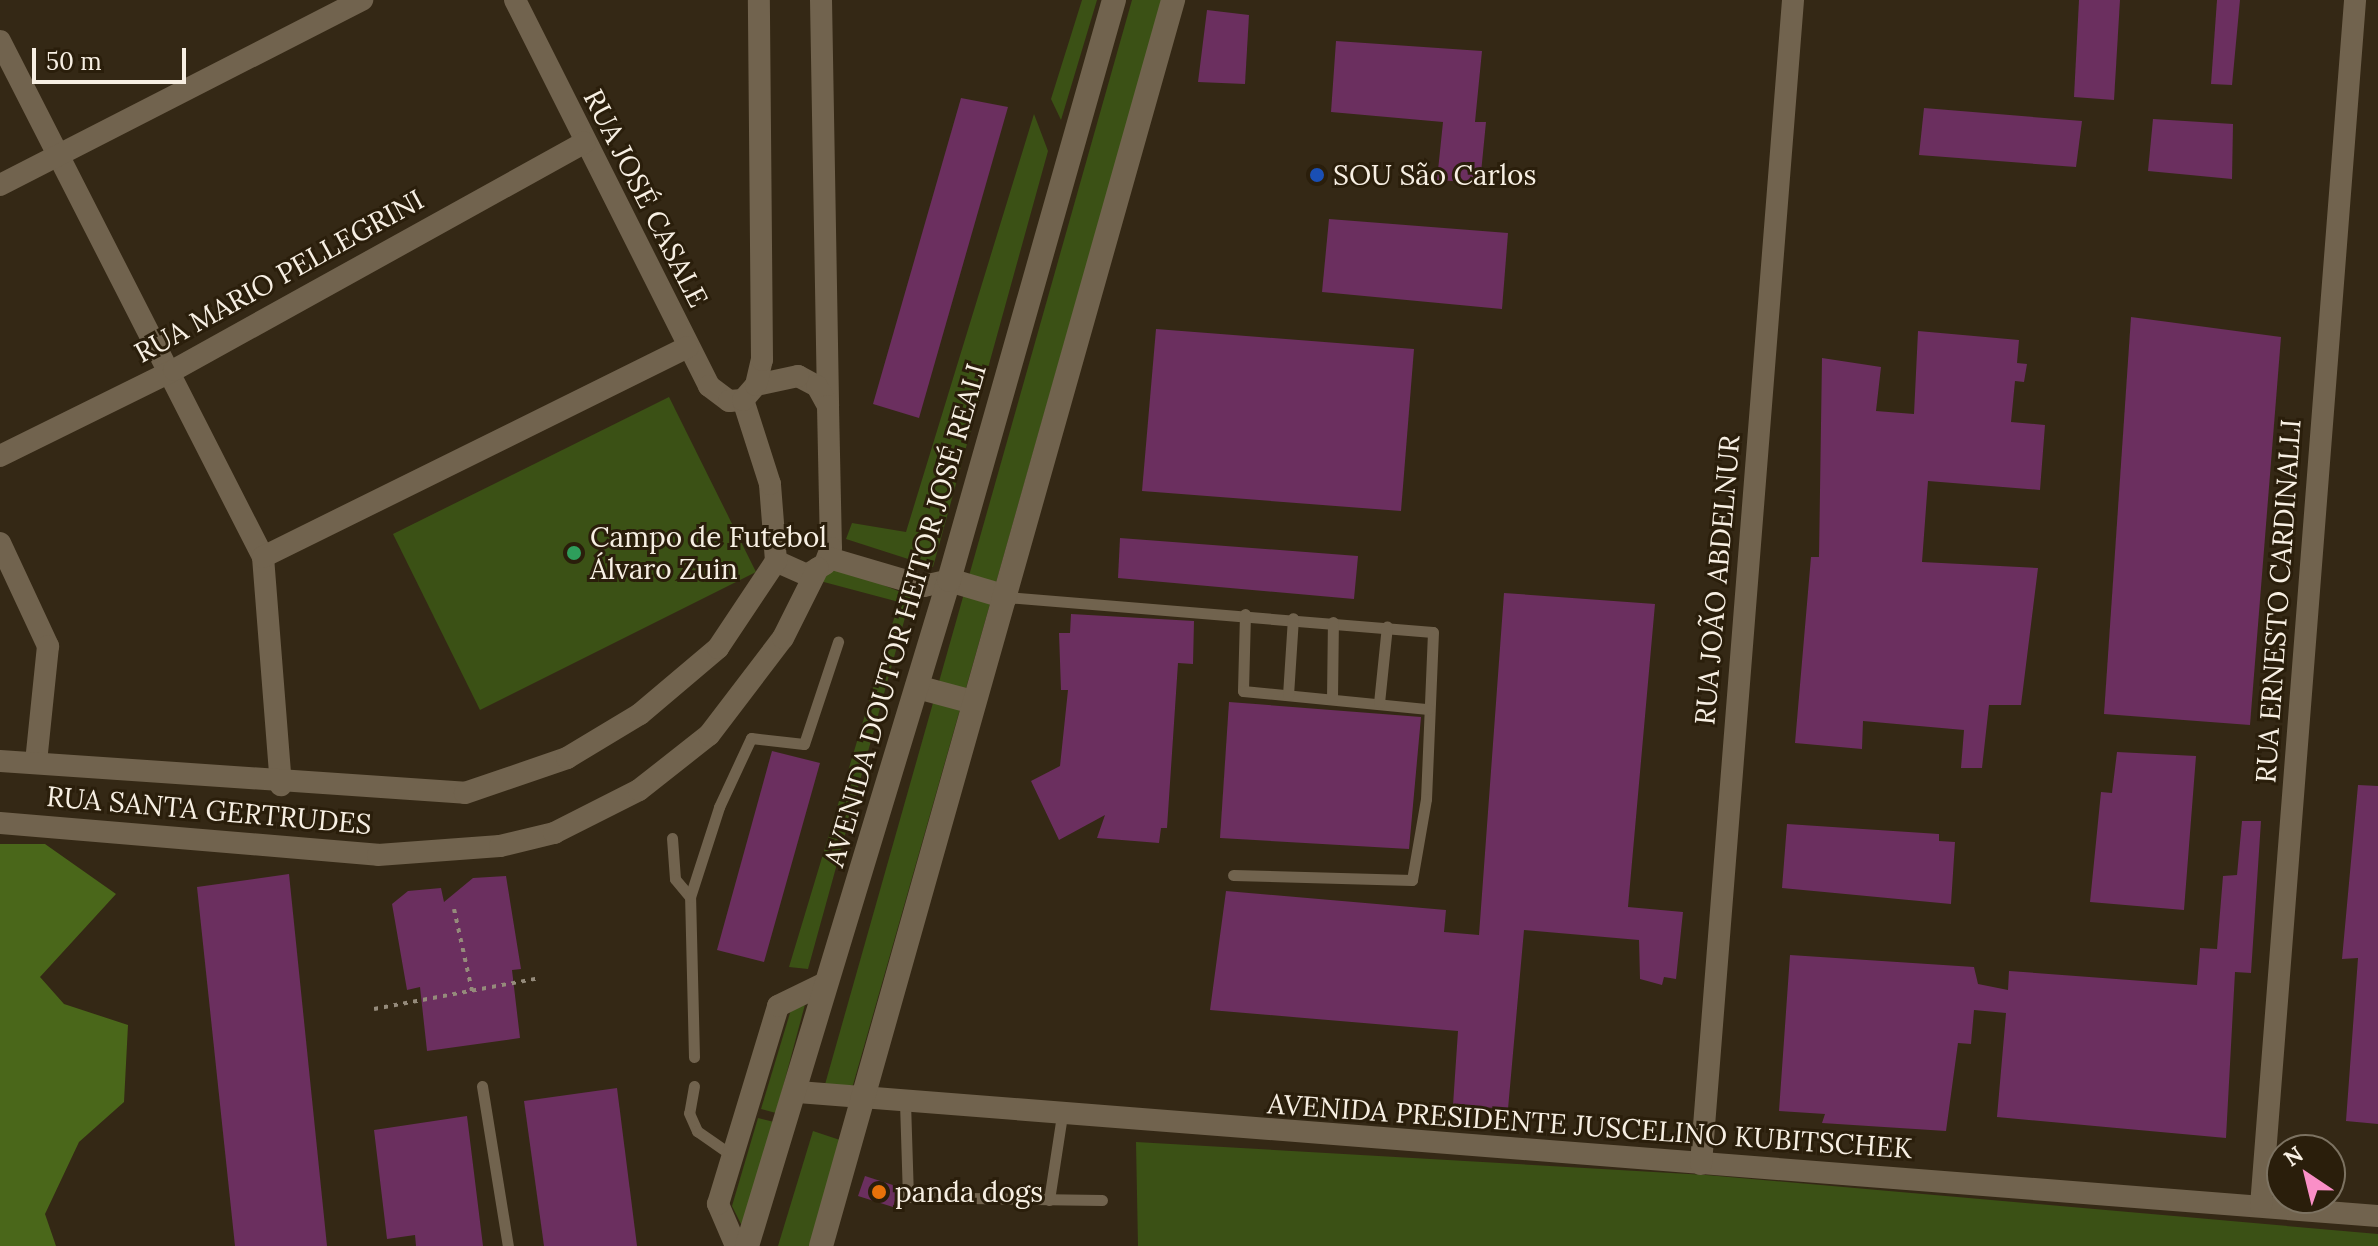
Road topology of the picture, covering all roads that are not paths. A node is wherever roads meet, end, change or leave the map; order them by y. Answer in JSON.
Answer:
{"nodes":[{"id":1,"x":362,"y":0,"type":"edge"},
{"id":2,"x":515,"y":0,"type":"edge"},
{"id":3,"x":759,"y":0,"type":"edge"},
{"id":4,"x":821,"y":0,"type":"edge"},
{"id":5,"x":1114,"y":0,"type":"edge"},
{"id":6,"x":1173,"y":0,"type":"edge"},
{"id":7,"x":1793,"y":0,"type":"edge"},
{"id":8,"x":2355,"y":0,"type":"edge"},
{"id":9,"x":0,"y":41,"type":"edge"},
{"id":10,"x":584,"y":143,"type":"junction"},
{"id":11,"x":58,"y":154,"type":"junction"},
{"id":12,"x":0,"y":185,"type":"edge"},
{"id":13,"x":688,"y":347,"type":"junction"},
{"id":14,"x":174,"y":370,"type":"junction"},
{"id":15,"x":749,"y":393,"type":"junction"},
{"id":16,"x":828,"y":406,"type":"junction"},
{"id":17,"x":0,"y":456,"type":"edge"},
{"id":18,"x":0,"y":543,"type":"edge"},
{"id":19,"x":263,"y":557,"type":"junction"},
{"id":20,"x":776,"y":561,"type":"junction"},
{"id":21,"x":824,"y":563,"type":"junction"},
{"id":22,"x":949,"y":580,"type":"junction"},
{"id":23,"x":1006,"y":597,"type":"junction"},
{"id":24,"x":1245,"y":614,"type":"junction"},
{"id":25,"x":1293,"y":618,"type":"junction"},
{"id":26,"x":1333,"y":622,"type":"junction"},
{"id":27,"x":1387,"y":626,"type":"junction"},
{"id":28,"x":838,"y":642,"type":"dead end"},
{"id":29,"x":917,"y":687,"type":"junction"},
{"id":30,"x":1288,"y":695,"type":"junction"},
{"id":31,"x":1332,"y":699,"type":"junction"},
{"id":32,"x":973,"y":702,"type":"junction"},
{"id":33,"x":1379,"y":703,"type":"junction"},
{"id":34,"x":1428,"y":709,"type":"junction"},
{"id":35,"x":0,"y":761,"type":"edge"},
{"id":36,"x":36,"y":762,"type":"junction"},
{"id":37,"x":281,"y":785,"type":"junction"},
{"id":38,"x":0,"y":823,"type":"edge"},
{"id":39,"x":672,"y":838,"type":"dead end"},
{"id":40,"x":1233,"y":875,"type":"dead end"},
{"id":41,"x":690,"y":897,"type":"junction"},
{"id":42,"x":827,"y":982,"type":"junction"},
{"id":43,"x":694,"y":1057,"type":"dead end"},
{"id":44,"x":482,"y":1086,"type":"dead end"},
{"id":45,"x":694,"y":1086,"type":"dead end"},
{"id":46,"x":798,"y":1092,"type":"junction"},
{"id":47,"x":861,"y":1101,"type":"junction"},
{"id":48,"x":905,"y":1102,"type":"junction"},
{"id":49,"x":1062,"y":1115,"type":"junction"},
{"id":50,"x":733,"y":1157,"type":"junction"},
{"id":51,"x":1701,"y":1164,"type":"junction"},
{"id":52,"x":1049,"y":1200,"type":"junction"},
{"id":53,"x":1102,"y":1200,"type":"dead end"},
{"id":54,"x":2261,"y":1206,"type":"junction"},
{"id":55,"x":2378,"y":1216,"type":"edge"},
{"id":56,"x":508,"y":1246,"type":"edge"},
{"id":57,"x":736,"y":1246,"type":"edge"},
{"id":58,"x":747,"y":1246,"type":"edge"},
{"id":59,"x":821,"y":1246,"type":"edge"}],
"edges":[{"from":1,"to":11,"type":"street"},
{"from":2,"to":10,"type":"street","name":"RUA JOSÉ CASALE"},
{"from":3,"to":15,"type":"street"},
{"from":4,"to":16,"type":"street"},
{"from":5,"to":22,"type":"main road","name":"AVENIDA DOUTOR HEITOR JOSÉ REALI"},
{"from":6,"to":23,"type":"main road"},
{"from":7,"to":51,"type":"street","name":"RUA JOÃO ABDELNUR"},
{"from":8,"to":54,"type":"street","name":"RUA ERNESTO CARDINALLI"},
{"from":9,"to":11,"type":"street"},
{"from":10,"to":13,"type":"street","name":"RUA JOSÉ CASALE"},
{"from":10,"to":14,"type":"street","name":"RUA MARIO PELLEGRINI"},
{"from":11,"to":12,"type":"street"},
{"from":11,"to":14,"type":"street"},
{"from":13,"to":15,"type":"street","name":"RUA JOSÉ CASALE"},
{"from":13,"to":19,"type":"street"},
{"from":14,"to":17,"type":"street","name":"RUA MARIO PELLEGRINI"},
{"from":14,"to":19,"type":"street"},
{"from":15,"to":16,"type":"street"},
{"from":15,"to":20,"type":"street"},
{"from":16,"to":21,"type":"street"},
{"from":18,"to":36,"type":"street"},
{"from":19,"to":37,"type":"street"},
{"from":20,"to":21,"type":"street"},
{"from":20,"to":37,"type":"street","name":"RUA SANTA GERTRUDES"},
{"from":21,"to":22,"type":"street"},
{"from":21,"to":38,"type":"street","name":"RUA SANTA GERTRUDES"},
{"from":22,"to":23,"type":"main road"},
{"from":22,"to":29,"type":"main road","name":"AVENIDA DOUTOR HEITOR JOSÉ REALI"},
{"from":23,"to":24,"type":"lane"},
{"from":23,"to":32,"type":"main road"},
{"from":24,"to":25,"type":"lane"},
{"from":24,"to":30,"type":"lane"},
{"from":25,"to":26,"type":"lane"},
{"from":25,"to":30,"type":"lane"},
{"from":26,"to":27,"type":"lane"},
{"from":26,"to":31,"type":"lane"},
{"from":27,"to":33,"type":"lane"},
{"from":27,"to":34,"type":"lane"},
{"from":28,"to":41,"type":"lane"},
{"from":29,"to":32,"type":"main road"},
{"from":29,"to":42,"type":"main road","name":"AVENIDA DOUTOR HEITOR JOSÉ REALI"},
{"from":30,"to":31,"type":"lane"},
{"from":31,"to":33,"type":"lane"},
{"from":32,"to":47,"type":"main road"},
{"from":33,"to":34,"type":"lane"},
{"from":34,"to":40,"type":"lane"},
{"from":35,"to":36,"type":"street","name":"RUA SANTA GERTRUDES"},
{"from":36,"to":37,"type":"street","name":"RUA SANTA GERTRUDES"},
{"from":39,"to":41,"type":"lane"},
{"from":41,"to":43,"type":"lane"},
{"from":42,"to":46,"type":"main road","name":"AVENIDA DOUTOR HEITOR JOSÉ REALI"},
{"from":42,"to":50,"type":"street"},
{"from":44,"to":56,"type":"lane"},
{"from":45,"to":50,"type":"lane"},
{"from":46,"to":47,"type":"street","name":"AVENIDA PRESIDENTE JUSCELINO KUBITSCHEK"},
{"from":46,"to":58,"type":"main road","name":"AVENIDA DOUTOR HEITOR JOSÉ REALI"},
{"from":47,"to":48,"type":"street","name":"AVENIDA PRESIDENTE JUSCELINO KUBITSCHEK"},
{"from":47,"to":59,"type":"main road"},
{"from":48,"to":49,"type":"street","name":"AVENIDA PRESIDENTE JUSCELINO KUBITSCHEK"},
{"from":48,"to":52,"type":"lane"},
{"from":49,"to":51,"type":"street","name":"AVENIDA PRESIDENTE JUSCELINO KUBITSCHEK"},
{"from":49,"to":52,"type":"lane"},
{"from":50,"to":57,"type":"street"},
{"from":51,"to":54,"type":"street","name":"AVENIDA PRESIDENTE JUSCELINO KUBITSCHEK"},
{"from":52,"to":53,"type":"lane"},
{"from":54,"to":55,"type":"street","name":"AVENIDA PRESIDENTE JUSCELINO KUBITSCHEK"}]}
